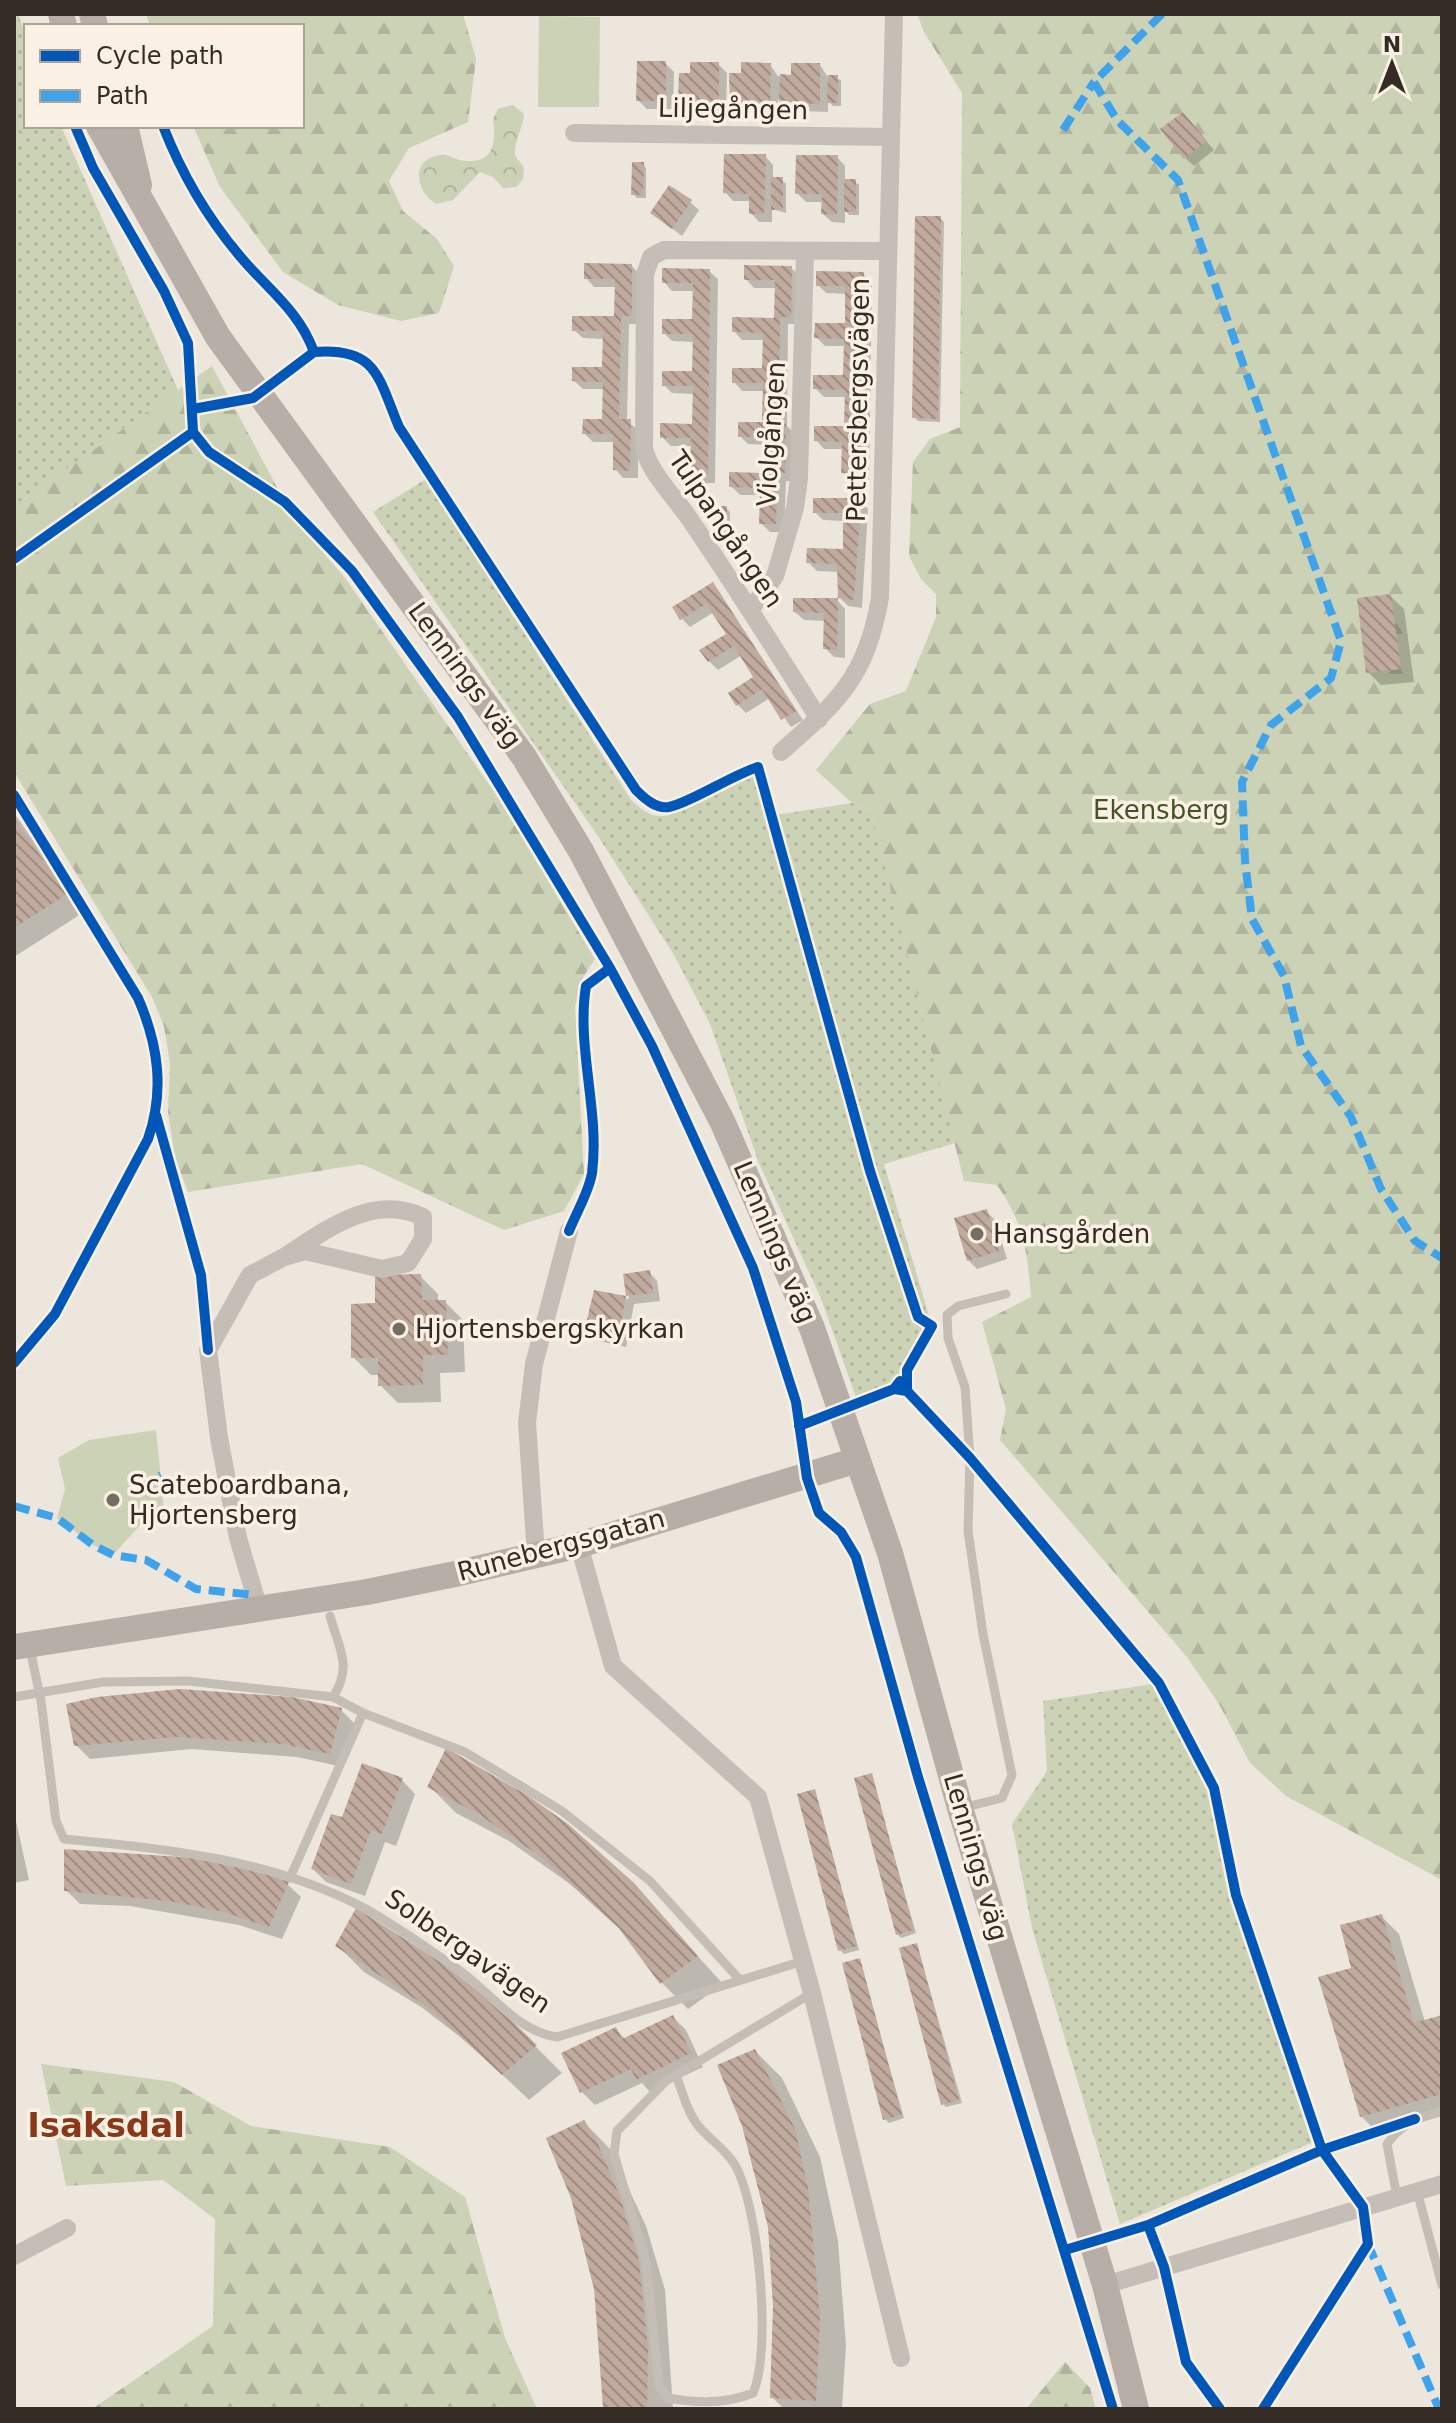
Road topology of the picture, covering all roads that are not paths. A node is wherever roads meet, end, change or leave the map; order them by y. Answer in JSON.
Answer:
{"nodes":[{"id":1,"x":894,"y":14,"type":"edge"},
{"id":2,"x":100,"y":128,"type":"edge"},
{"id":3,"x":125,"y":128,"type":"edge"},
{"id":4,"x":574,"y":133,"type":"dead end"},
{"id":5,"x":891,"y":137,"type":"junction"},
{"id":6,"x":142,"y":200,"type":"junction"},
{"id":7,"x":887,"y":251,"type":"junction"},
{"id":8,"x":805,"y":252,"type":"junction"},
{"id":9,"x":751,"y":609,"type":"junction"},
{"id":10,"x":819,"y":719,"type":"junction"},
{"id":11,"x":781,"y":752,"type":"dead end"},
{"id":12,"x":569,"y":1231,"type":"dead end"},
{"id":13,"x":284,"y":1257,"type":"junction"},
{"id":14,"x":1006,"y":1294,"type":"dead end"},
{"id":15,"x":857,"y":1460,"type":"junction"},
{"id":16,"x":579,"y":1545,"type":"junction"},
{"id":17,"x":536,"y":1555,"type":"junction"},
{"id":18,"x":259,"y":1609,"type":"junction"},
{"id":19,"x":330,"y":1616,"type":"dead end"},
{"id":20,"x":22,"y":1646,"type":"edge"},
{"id":21,"x":40,"y":1692,"type":"junction"},
{"id":22,"x":14,"y":1697,"type":"edge"},
{"id":23,"x":333,"y":1697,"type":"junction"},
{"id":24,"x":363,"y":1713,"type":"junction"},
{"id":25,"x":960,"y":1808,"type":"junction"},
{"id":26,"x":290,"y":1878,"type":"junction"},
{"id":27,"x":803,"y":1961,"type":"junction"},
{"id":28,"x":740,"y":1980,"type":"junction"},
{"id":29,"x":812,"y":1993,"type":"junction"},
{"id":30,"x":676,"y":2075,"type":"junction"},
{"id":31,"x":1442,"y":2111,"type":"edge"},
{"id":32,"x":1442,"y":2184,"type":"edge"},
{"id":33,"x":1417,"y":2191,"type":"junction"},
{"id":34,"x":1397,"y":2197,"type":"junction"},
{"id":35,"x":67,"y":2228,"type":"dead end"},
{"id":36,"x":14,"y":2256,"type":"edge"},
{"id":37,"x":1105,"y":2285,"type":"junction"},
{"id":38,"x":1442,"y":2285,"type":"edge"},
{"id":39,"x":901,"y":2358,"type":"dead end"},
{"id":40,"x":1136,"y":2409,"type":"edge"}],
"edges":[{"from":1,"to":5,"type":"street","name":"Pettersbergsvägen"},
{"from":2,"to":6,"type":"main road","name":"Lennings väg"},
{"from":3,"to":6,"type":"main road","name":"Lennings väg"},
{"from":4,"to":5,"type":"street","name":"Liljegången"},
{"from":5,"to":7,"type":"street","name":"Pettersbergsvägen"},
{"from":6,"to":15,"type":"main road","name":"Lennings väg"},
{"from":7,"to":8,"type":"street","name":"Tulpangången"},
{"from":7,"to":10,"type":"street","name":"Pettersbergsvägen"},
{"from":8,"to":9,"type":"street","name":"Violgången"},
{"from":8,"to":9,"type":"street","name":"Tulpangången"},
{"from":9,"to":10,"type":"street","name":"Tulpangången"},
{"from":10,"to":11,"type":"street","name":"Pettersbergsvägen"},
{"from":12,"to":17,"type":"street"},
{"from":13,"to":13,"type":"street"},
{"from":13,"to":18,"type":"street"},
{"from":14,"to":25,"type":"lane"},
{"from":15,"to":16,"type":"main road","name":"Runebergsgatan"},
{"from":15,"to":25,"type":"main road","name":"Lennings väg"},
{"from":16,"to":17,"type":"main road","name":"Runebergsgatan"},
{"from":16,"to":27,"type":"street"},
{"from":17,"to":18,"type":"main road","name":"Runebergsgatan"},
{"from":18,"to":20,"type":"main road","name":"Runebergsgatan"},
{"from":19,"to":23,"type":"lane"},
{"from":20,"to":21,"type":"lane"},
{"from":21,"to":22,"type":"lane"},
{"from":21,"to":23,"type":"lane"},
{"from":21,"to":26,"type":"lane","name":"Solbergavägen"},
{"from":23,"to":24,"type":"lane"},
{"from":24,"to":26,"type":"lane"},
{"from":24,"to":28,"type":"lane"},
{"from":25,"to":37,"type":"main road","name":"Lennings väg"},
{"from":26,"to":28,"type":"lane","name":"Solbergavägen"},
{"from":27,"to":28,"type":"lane","name":"Solbergavägen"},
{"from":27,"to":29,"type":"street"},
{"from":29,"to":30,"type":"lane"},
{"from":29,"to":39,"type":"street"},
{"from":30,"to":30,"type":"lane"},
{"from":31,"to":34,"type":"lane"},
{"from":32,"to":33,"type":"street"},
{"from":33,"to":34,"type":"street"},
{"from":33,"to":38,"type":"lane"},
{"from":34,"to":37,"type":"street"},
{"from":35,"to":36,"type":"street"},
{"from":37,"to":40,"type":"main road","name":"Lennings väg"}]}
